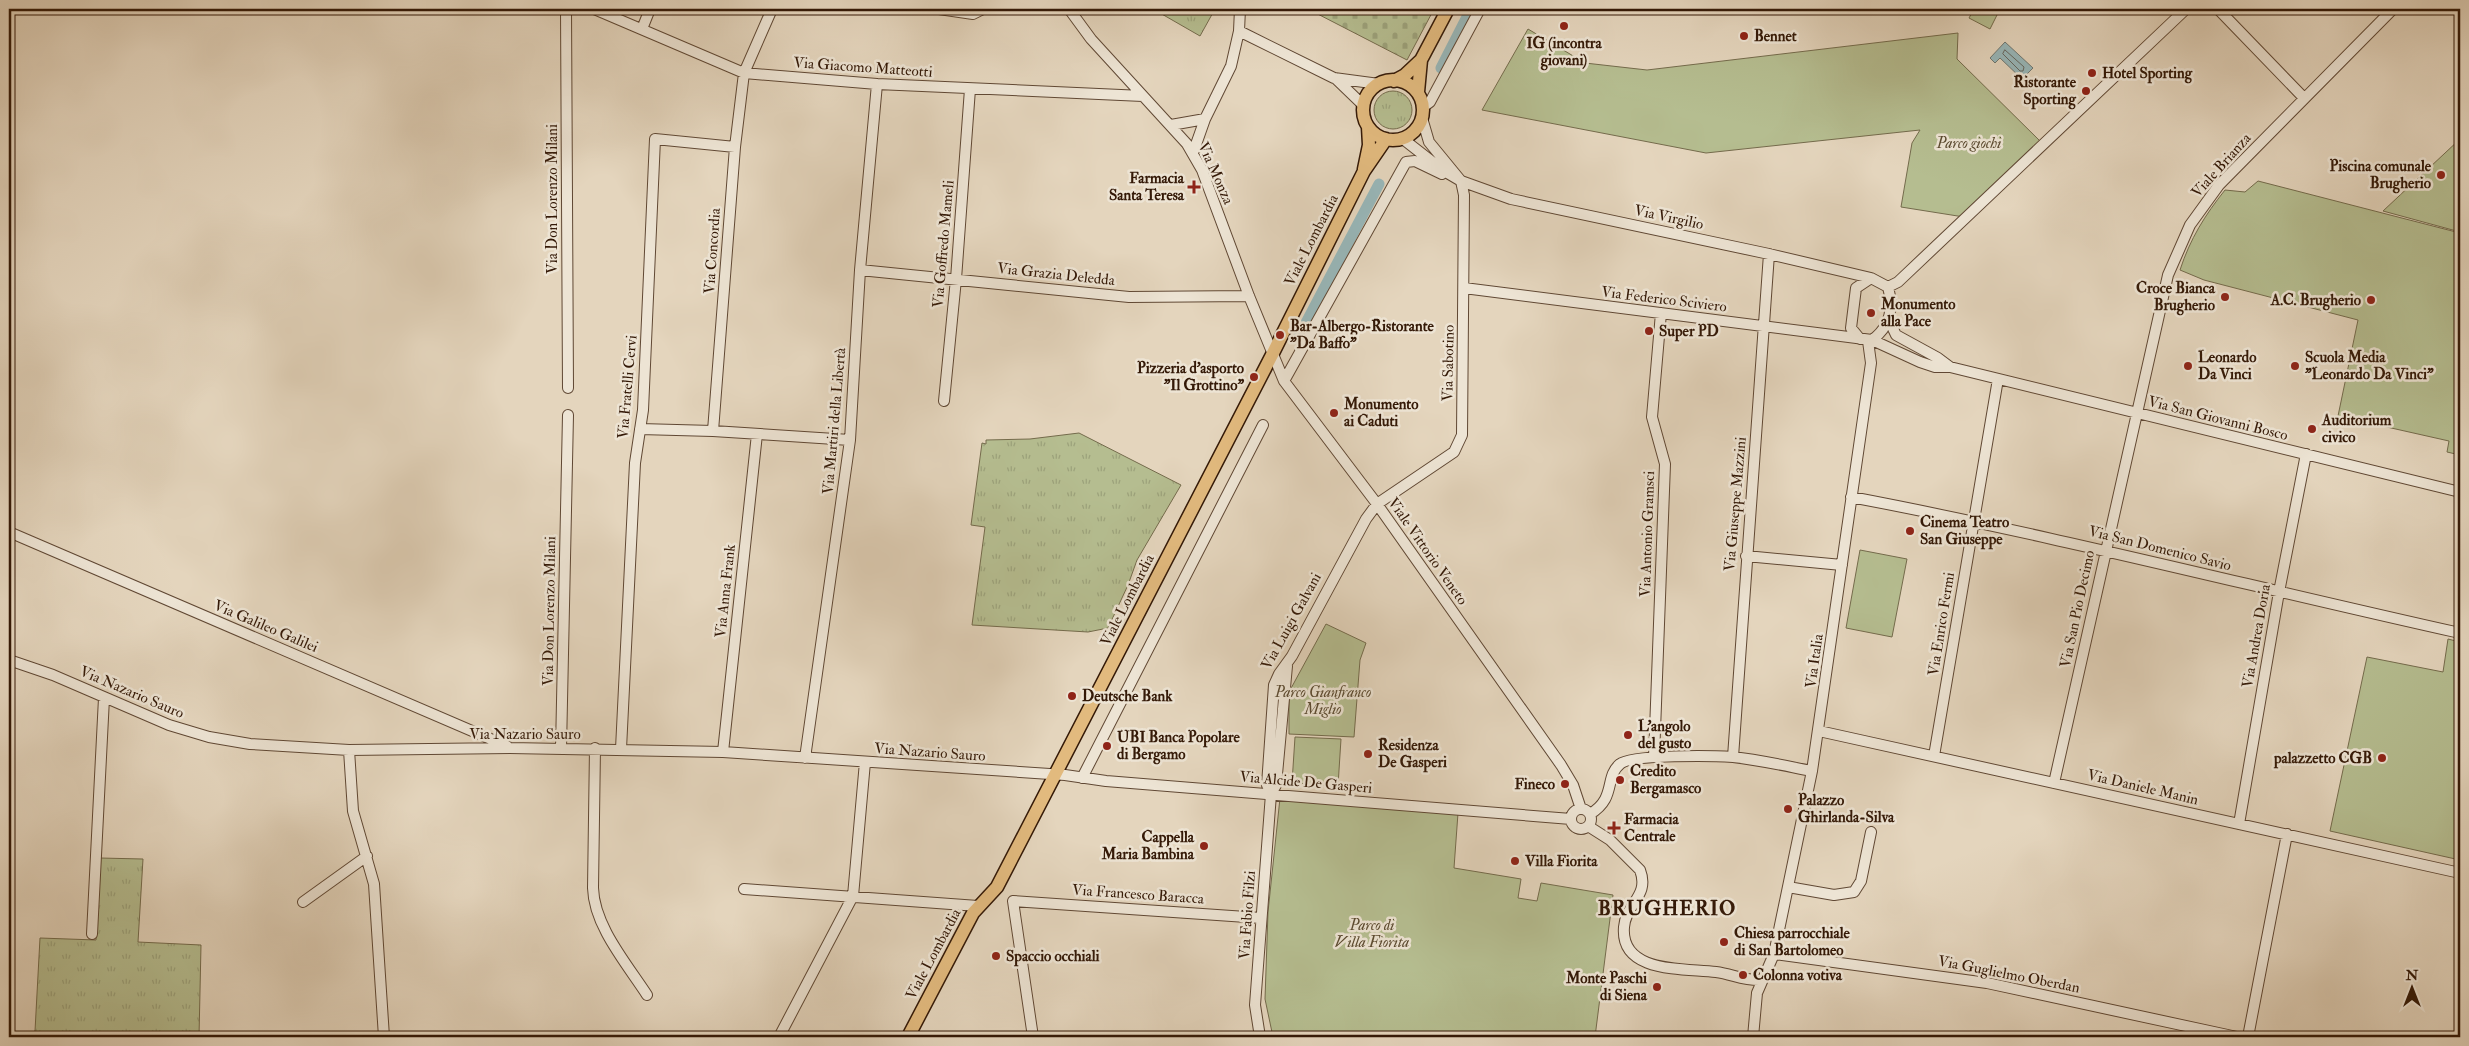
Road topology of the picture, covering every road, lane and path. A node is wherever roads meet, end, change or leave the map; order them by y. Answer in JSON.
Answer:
{"nodes":[{"id":1,"x":566,"y":9,"type":"edge"},
{"id":2,"x":594,"y":9,"type":"edge"},
{"id":3,"x":650,"y":9,"type":"edge"},
{"id":4,"x":772,"y":9,"type":"edge"},
{"id":5,"x":938,"y":9,"type":"edge"},
{"id":6,"x":983,"y":9,"type":"edge"},
{"id":7,"x":1070,"y":9,"type":"edge"},
{"id":8,"x":1240,"y":9,"type":"edge"},
{"id":9,"x":1448,"y":9,"type":"edge"},
{"id":10,"x":1480,"y":9,"type":"edge"},
{"id":11,"x":2186,"y":9,"type":"edge"},
{"id":12,"x":2218,"y":9,"type":"edge"},
{"id":13,"x":2393,"y":9,"type":"edge"},
{"id":14,"x":642,"y":29,"type":"junction"},
{"id":15,"x":1238,"y":31,"type":"junction"},
{"id":16,"x":1421,"y":60,"type":"junction"},
{"id":17,"x":744,"y":73,"type":"junction"},
{"id":18,"x":1334,"y":78,"type":"junction"},
{"id":19,"x":1394,"y":80,"type":"junction"},
{"id":20,"x":878,"y":84,"type":"junction"},
{"id":21,"x":1379,"y":84,"type":"junction"},
{"id":22,"x":970,"y":89,"type":"junction"},
{"id":23,"x":1418,"y":92,"type":"junction"},
{"id":24,"x":1144,"y":96,"type":"junction"},
{"id":25,"x":2304,"y":98,"type":"junction"},
{"id":26,"x":1364,"y":105,"type":"junction"},
{"id":27,"x":1422,"y":113,"type":"junction"},
{"id":28,"x":1205,"y":119,"type":"junction"},
{"id":29,"x":1171,"y":125,"type":"junction"},
{"id":30,"x":1368,"y":126,"type":"junction"},
{"id":31,"x":1403,"y":139,"type":"junction"},
{"id":32,"x":1386,"y":140,"type":"junction"},
{"id":33,"x":736,"y":147,"type":"junction"},
{"id":34,"x":1193,"y":153,"type":"junction"},
{"id":35,"x":1364,"y":171,"type":"junction"},
{"id":36,"x":1461,"y":180,"type":"junction"},
{"id":37,"x":1769,"y":254,"type":"junction"},
{"id":38,"x":860,"y":270,"type":"junction"},
{"id":39,"x":1871,"y":278,"type":"junction"},
{"id":40,"x":956,"y":279,"type":"junction"},
{"id":41,"x":1888,"y":287,"type":"junction"},
{"id":42,"x":1464,"y":288,"type":"junction"},
{"id":43,"x":1249,"y":296,"type":"junction"},
{"id":44,"x":1660,"y":313,"type":"junction"},
{"id":45,"x":1889,"y":320,"type":"junction"},
{"id":46,"x":1765,"y":327,"type":"junction"},
{"id":47,"x":1867,"y":340,"type":"junction"},
{"id":48,"x":1273,"y":353,"type":"junction"},
{"id":49,"x":1950,"y":367,"type":"junction"},
{"id":50,"x":1998,"y":379,"type":"junction"},
{"id":51,"x":1284,"y":381,"type":"junction"},
{"id":52,"x":568,"y":388,"type":"dead end"},
{"id":53,"x":944,"y":401,"type":"dead end"},
{"id":54,"x":2135,"y":413,"type":"junction"},
{"id":55,"x":568,"y":415,"type":"dead end"},
{"id":56,"x":1263,"y":425,"type":"dead end"},
{"id":57,"x":640,"y":429,"type":"junction"},
{"id":58,"x":714,"y":431,"type":"junction"},
{"id":59,"x":757,"y":434,"type":"junction"},
{"id":60,"x":850,"y":440,"type":"junction"},
{"id":61,"x":2306,"y":454,"type":"junction"},
{"id":62,"x":2460,"y":492,"type":"edge"},
{"id":63,"x":1851,"y":497,"type":"junction"},
{"id":64,"x":1378,"y":504,"type":"junction"},
{"id":65,"x":1973,"y":521,"type":"junction"},
{"id":66,"x":9,"y":532,"type":"edge"},
{"id":67,"x":2105,"y":550,"type":"junction"},
{"id":68,"x":1746,"y":556,"type":"junction"},
{"id":69,"x":1842,"y":566,"type":"junction"},
{"id":70,"x":2279,"y":592,"type":"junction"},
{"id":71,"x":2460,"y":633,"type":"edge"},
{"id":72,"x":9,"y":660,"type":"edge"},
{"id":73,"x":104,"y":698,"type":"junction"},
{"id":74,"x":1820,"y":731,"type":"junction"},
{"id":75,"x":510,"y":748,"type":"junction"},
{"id":76,"x":595,"y":748,"type":"junction"},
{"id":77,"x":621,"y":748,"type":"junction"},
{"id":78,"x":561,"y":749,"type":"junction"},
{"id":79,"x":349,"y":750,"type":"junction"},
{"id":80,"x":723,"y":752,"type":"junction"},
{"id":81,"x":1934,"y":756,"type":"junction"},
{"id":82,"x":1654,"y":757,"type":"junction"},
{"id":83,"x":1733,"y":757,"type":"junction"},
{"id":84,"x":805,"y":758,"type":"junction"},
{"id":85,"x":865,"y":762,"type":"junction"},
{"id":86,"x":1812,"y":771,"type":"junction"},
{"id":87,"x":1055,"y":775,"type":"junction"},
{"id":88,"x":1082,"y":778,"type":"junction"},
{"id":89,"x":2054,"y":783,"type":"junction"},
{"id":90,"x":1271,"y":794,"type":"junction"},
{"id":91,"x":1586,"y":811,"type":"junction"},
{"id":92,"x":1571,"y":820,"type":"junction"},
{"id":93,"x":2239,"y":824,"type":"junction"},
{"id":94,"x":1588,"y":826,"type":"junction"},
{"id":95,"x":1871,"y":832,"type":"dead end"},
{"id":96,"x":2287,"y":834,"type":"junction"},
{"id":97,"x":367,"y":856,"type":"junction"},
{"id":98,"x":2460,"y":873,"type":"edge"},
{"id":99,"x":1788,"y":887,"type":"junction"},
{"id":100,"x":744,"y":889,"type":"dead end"},
{"id":101,"x":853,"y":896,"type":"junction"},
{"id":102,"x":304,"y":902,"type":"dead end"},
{"id":103,"x":978,"y":906,"type":"junction"},
{"id":104,"x":1261,"y":918,"type":"junction"},
{"id":105,"x":92,"y":934,"type":"dead end"},
{"id":106,"x":1774,"y":954,"type":"junction"},
{"id":107,"x":1761,"y":980,"type":"junction"},
{"id":108,"x":647,"y":995,"type":"dead end"},
{"id":109,"x":384,"y":1037,"type":"edge"},
{"id":110,"x":779,"y":1037,"type":"edge"},
{"id":111,"x":908,"y":1037,"type":"edge"},
{"id":112,"x":1032,"y":1037,"type":"edge"},
{"id":113,"x":1260,"y":1037,"type":"edge"},
{"id":114,"x":1753,"y":1037,"type":"edge"},
{"id":115,"x":2237,"y":1037,"type":"edge"},
{"id":116,"x":2248,"y":1037,"type":"edge"}],
"edges":[{"from":1,"to":52,"type":"street","name":"Via Don Lorenzo Milani"},
{"from":2,"to":14,"type":"street","name":"Via Giacomo Matteotti"},
{"from":3,"to":14,"type":"street"},
{"from":4,"to":17,"type":"street","name":"Via Concordia"},
{"from":5,"to":6,"type":"street"},
{"from":7,"to":24,"type":"street","name":"Via Monza"},
{"from":8,"to":15,"type":"street"},
{"from":9,"to":16,"type":"main road"},
{"from":10,"to":27,"type":"street"},
{"from":11,"to":41,"type":"street"},
{"from":12,"to":25,"type":"street"},
{"from":13,"to":25,"type":"street","name":"Viale Brianza"},
{"from":14,"to":17,"type":"street","name":"Via Giacomo Matteotti"},
{"from":15,"to":18,"type":"street"},
{"from":15,"to":28,"type":"street"},
{"from":16,"to":19,"type":"main road"},
{"from":16,"to":23,"type":"main road"},
{"from":17,"to":20,"type":"street","name":"Via Giacomo Matteotti"},
{"from":17,"to":33,"type":"street","name":"Via Concordia"},
{"from":18,"to":21,"type":"street"},
{"from":18,"to":26,"type":"street"},
{"from":19,"to":21,"type":"main road"},
{"from":19,"to":23,"type":"main road"},
{"from":20,"to":22,"type":"street","name":"Via Giacomo Matteotti"},
{"from":20,"to":38,"type":"street","name":"Via Martiri della Libertà"},
{"from":21,"to":26,"type":"main road"},
{"from":22,"to":24,"type":"street","name":"Via Giacomo Matteotti"},
{"from":22,"to":40,"type":"street","name":"Via Goffredo Mameli"},
{"from":23,"to":27,"type":"main road"},
{"from":24,"to":29,"type":"street","name":"Via Monza"},
{"from":25,"to":54,"type":"street","name":"Viale Brianza"},
{"from":26,"to":30,"type":"main road"},
{"from":27,"to":31,"type":"main road"},
{"from":27,"to":36,"type":"street","name":"Via Virgilio"},
{"from":28,"to":29,"type":"street"},
{"from":28,"to":34,"type":"street"},
{"from":29,"to":34,"type":"street","name":"Via Monza"},
{"from":30,"to":32,"type":"main road"},
{"from":30,"to":35,"type":"main road","name":"Viale Lombardia"},
{"from":31,"to":32,"type":"main road"},
{"from":31,"to":36,"type":"street","name":"Via Virgilio"},
{"from":32,"to":35,"type":"main road","name":"Viale Lombardia"},
{"from":33,"to":57,"type":"street","name":"Via Fratelli Cervi"},
{"from":33,"to":58,"type":"street","name":"Via Concordia"},
{"from":34,"to":43,"type":"street","name":"Via Monza"},
{"from":35,"to":48,"type":"main road","name":"Viale Lombardia"},
{"from":36,"to":37,"type":"street","name":"Via Virgilio"},
{"from":36,"to":42,"type":"street","name":"Via Sabotino"},
{"from":36,"to":51,"type":"street"},
{"from":37,"to":39,"type":"street","name":"Via Virgilio"},
{"from":37,"to":46,"type":"street","name":"Via Giuseppe Mazzini"},
{"from":38,"to":40,"type":"street","name":"Via Grazia Deledda"},
{"from":38,"to":60,"type":"street","name":"Via Martiri della Libertà"},
{"from":39,"to":41,"type":"street"},
{"from":39,"to":47,"type":"street"},
{"from":40,"to":43,"type":"street","name":"Via Grazia Deledda"},
{"from":40,"to":53,"type":"street","name":"Via Goffredo Mameli"},
{"from":41,"to":45,"type":"street"},
{"from":42,"to":44,"type":"street","name":"Via Federico Sciviero"},
{"from":42,"to":64,"type":"street","name":"Via Sabotino"},
{"from":43,"to":48,"type":"street","name":"Via Monza"},
{"from":44,"to":46,"type":"street","name":"Via Federico Sciviero"},
{"from":44,"to":82,"type":"street","name":"Via Antonio Gramsci"},
{"from":45,"to":47,"type":"street"},
{"from":45,"to":49,"type":"street"},
{"from":46,"to":47,"type":"street","name":"Via Federico Sciviero"},
{"from":46,"to":68,"type":"street","name":"Via Giuseppe Mazzini"},
{"from":47,"to":49,"type":"street","name":"Via Federico Sciviero"},
{"from":47,"to":63,"type":"street","name":"Via Italia"},
{"from":48,"to":51,"type":"street","name":"Viale Vittorio Veneto"},
{"from":48,"to":87,"type":"main road","name":"Viale Lombardia"},
{"from":49,"to":50,"type":"street","name":"Via San Giovanni Bosco"},
{"from":50,"to":54,"type":"street","name":"Via San Giovanni Bosco"},
{"from":50,"to":65,"type":"street","name":"Via Enrico Fermi"},
{"from":51,"to":64,"type":"street","name":"Viale Vittorio Veneto"},
{"from":54,"to":61,"type":"street","name":"Via San Giovanni Bosco"},
{"from":54,"to":67,"type":"street","name":"Via San Pio Decimo"},
{"from":55,"to":78,"type":"street","name":"Via Don Lorenzo Milani"},
{"from":56,"to":88,"type":"street"},
{"from":57,"to":58,"type":"street"},
{"from":57,"to":77,"type":"street","name":"Via Fratelli Cervi"},
{"from":58,"to":59,"type":"street"},
{"from":59,"to":60,"type":"street"},
{"from":59,"to":80,"type":"street","name":"Via Anna Frank"},
{"from":60,"to":84,"type":"street","name":"Via Martiri della Libertà"},
{"from":61,"to":62,"type":"street","name":"Via San Giovanni Bosco"},
{"from":61,"to":70,"type":"street","name":"Via Andrea Doria"},
{"from":63,"to":65,"type":"street","name":"Via San Domenico Savio"},
{"from":63,"to":69,"type":"street","name":"Via Italia"},
{"from":64,"to":90,"type":"street","name":"Via Luigi Galvani"},
{"from":64,"to":91,"type":"street","name":"Viale Vittorio Veneto"},
{"from":65,"to":67,"type":"street","name":"Via San Domenico Savio"},
{"from":65,"to":81,"type":"street","name":"Via Enrico Fermi"},
{"from":66,"to":75,"type":"street","name":"Via Galileo Galilei"},
{"from":67,"to":70,"type":"street","name":"Via San Domenico Savio"},
{"from":67,"to":89,"type":"street","name":"Via San Pio Decimo"},
{"from":68,"to":69,"type":"street"},
{"from":68,"to":83,"type":"street","name":"Via Giuseppe Mazzini"},
{"from":69,"to":74,"type":"street","name":"Via Italia"},
{"from":70,"to":71,"type":"street","name":"Via San Domenico Savio"},
{"from":70,"to":93,"type":"street","name":"Via Andrea Doria"},
{"from":72,"to":73,"type":"street","name":"Via Nazario Sauro"},
{"from":73,"to":79,"type":"street","name":"Via Nazario Sauro"},
{"from":73,"to":105,"type":"street"},
{"from":74,"to":81,"type":"street","name":"Via Daniele Manin"},
{"from":74,"to":86,"type":"street","name":"Via Italia"},
{"from":75,"to":78,"type":"street","name":"Via Nazario Sauro"},
{"from":75,"to":79,"type":"street","name":"Via Nazario Sauro"},
{"from":76,"to":77,"type":"street","name":"Via Nazario Sauro"},
{"from":76,"to":78,"type":"street","name":"Via Nazario Sauro"},
{"from":76,"to":108,"type":"street"},
{"from":77,"to":80,"type":"street","name":"Via Nazario Sauro"},
{"from":79,"to":97,"type":"street"},
{"from":80,"to":84,"type":"street","name":"Via Nazario Sauro"},
{"from":81,"to":89,"type":"street","name":"Via Daniele Manin"},
{"from":82,"to":83,"type":"street"},
{"from":82,"to":91,"type":"street"},
{"from":83,"to":86,"type":"street"},
{"from":84,"to":85,"type":"street","name":"Via Nazario Sauro"},
{"from":85,"to":87,"type":"street","name":"Via Nazario Sauro"},
{"from":85,"to":101,"type":"street"},
{"from":86,"to":99,"type":"street","name":"Via Italia"},
{"from":87,"to":88,"type":"street","name":"Via Alcide De Gasperi"},
{"from":87,"to":103,"type":"main road","name":"Viale Lombardia"},
{"from":88,"to":90,"type":"street","name":"Via Alcide De Gasperi"},
{"from":89,"to":93,"type":"street","name":"Via Daniele Manin"},
{"from":90,"to":92,"type":"street","name":"Via Alcide De Gasperi"},
{"from":90,"to":104,"type":"street","name":"Via Fabio Filzi"},
{"from":91,"to":92,"type":"street"},
{"from":91,"to":94,"type":"street"},
{"from":92,"to":94,"type":"street"},
{"from":93,"to":96,"type":"street","name":"Via Daniele Manin"},
{"from":94,"to":107,"type":"street"},
{"from":95,"to":99,"type":"street"},
{"from":96,"to":98,"type":"street","name":"Via Daniele Manin"},
{"from":96,"to":116,"type":"street"},
{"from":97,"to":102,"type":"street"},
{"from":97,"to":109,"type":"street"},
{"from":99,"to":106,"type":"street","name":"Via Italia"},
{"from":100,"to":101,"type":"street"},
{"from":101,"to":103,"type":"street"},
{"from":101,"to":110,"type":"street"},
{"from":103,"to":111,"type":"main road","name":"Viale Lombardia"},
{"from":104,"to":112,"type":"street","name":"Via Francesco Baracca"},
{"from":104,"to":113,"type":"street","name":"Via Fabio Filzi"},
{"from":106,"to":107,"type":"street","name":"Via Italia"},
{"from":106,"to":115,"type":"street","name":"Via Guglielmo Oberdan"},
{"from":107,"to":114,"type":"street","name":"Via Italia"}]}
